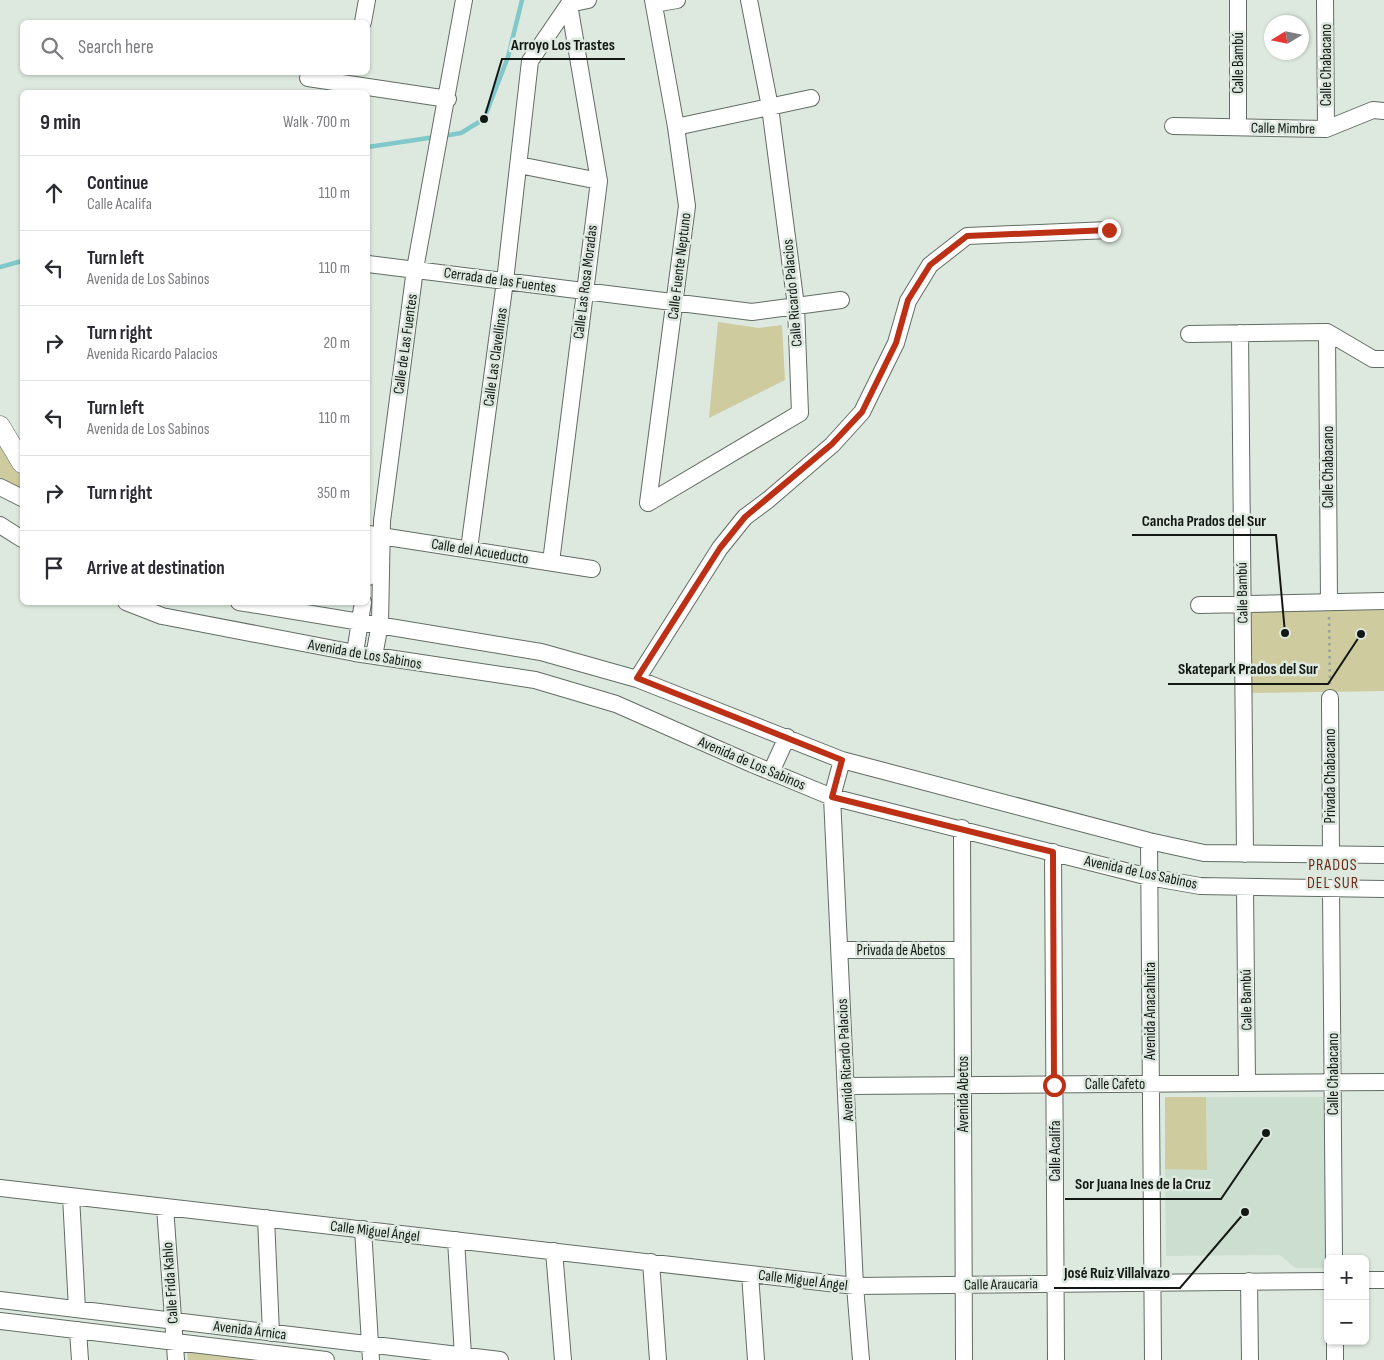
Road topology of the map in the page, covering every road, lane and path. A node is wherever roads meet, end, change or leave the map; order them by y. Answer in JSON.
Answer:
{"nodes":[{"id":1,"x":367,"y":0,"type":"edge"},
{"id":2,"x":464,"y":0,"type":"edge"},
{"id":3,"x":588,"y":0,"type":"edge"},
{"id":4,"x":677,"y":0,"type":"edge"},
{"id":5,"x":750,"y":0,"type":"edge"},
{"id":6,"x":1238,"y":0,"type":"edge"},
{"id":7,"x":1325,"y":0,"type":"edge"},
{"id":8,"x":654,"y":2,"type":"edge"},
{"id":9,"x":569,"y":4,"type":"junction"},
{"id":10,"x":363,"y":20,"type":"edge"},
{"id":11,"x":308,"y":78,"type":"dead end"},
{"id":12,"x":355,"y":78,"type":"edge"},
{"id":13,"x":811,"y":98,"type":"dead end"},
{"id":14,"x":448,"y":99,"type":"junction"},
{"id":15,"x":770,"y":107,"type":"junction"},
{"id":16,"x":1384,"y":111,"type":"edge"},
{"id":17,"x":1173,"y":126,"type":"dead end"},
{"id":18,"x":676,"y":127,"type":"junction"},
{"id":19,"x":1238,"y":127,"type":"junction"},
{"id":20,"x":1326,"y":129,"type":"junction"},
{"id":21,"x":519,"y":165,"type":"junction"},
{"id":22,"x":599,"y":181,"type":"junction"},
{"id":23,"x":1109,"y":230,"type":"dead end"},
{"id":24,"x":370,"y":264,"type":"edge"},
{"id":25,"x":415,"y":269,"type":"junction"},
{"id":26,"x":505,"y":280,"type":"junction"},
{"id":27,"x":584,"y":292,"type":"junction"},
{"id":28,"x":841,"y":300,"type":"dead end"},
{"id":29,"x":675,"y":304,"type":"junction"},
{"id":30,"x":796,"y":306,"type":"junction"},
{"id":31,"x":1327,"y":332,"type":"junction"},
{"id":32,"x":1240,"y":333,"type":"junction"},
{"id":33,"x":1190,"y":334,"type":"dead end"},
{"id":34,"x":1384,"y":359,"type":"edge"},
{"id":35,"x":0,"y":426,"type":"edge"},
{"id":36,"x":20,"y":460,"type":"edge"},
{"id":37,"x":0,"y":487,"type":"edge"},
{"id":38,"x":20,"y":497,"type":"edge"},
{"id":39,"x":648,"y":503,"type":"joint"},
{"id":40,"x":0,"y":525,"type":"edge"},
{"id":41,"x":377,"y":531,"type":"edge"},
{"id":42,"x":20,"y":539,"type":"edge"},
{"id":43,"x":469,"y":549,"type":"junction"},
{"id":44,"x":551,"y":562,"type":"junction"},
{"id":45,"x":370,"y":566,"type":"edge"},
{"id":46,"x":592,"y":569,"type":"dead end"},
{"id":47,"x":1384,"y":601,"type":"edge"},
{"id":48,"x":1329,"y":602,"type":"junction"},
{"id":49,"x":1242,"y":604,"type":"junction"},
{"id":50,"x":134,"y":605,"type":"edge"},
{"id":51,"x":258,"y":605,"type":"edge"},
{"id":52,"x":363,"y":605,"type":"edge"},
{"id":53,"x":1199,"y":605,"type":"dead end"},
{"id":54,"x":360,"y":621,"type":"junction"},
{"id":55,"x":380,"y":624,"type":"junction"},
{"id":56,"x":355,"y":653,"type":"junction"},
{"id":57,"x":374,"y":656,"type":"junction"},
{"id":58,"x":637,"y":678,"type":"junction"},
{"id":59,"x":1330,"y":698,"type":"joint"},
{"id":60,"x":787,"y":737,"type":"junction"},
{"id":61,"x":842,"y":760,"type":"junction"},
{"id":62,"x":771,"y":772,"type":"junction"},
{"id":63,"x":832,"y":797,"type":"junction"},
{"id":64,"x":962,"y":828,"type":"junction"},
{"id":65,"x":1149,"y":841,"type":"junction"},
{"id":66,"x":1053,"y":852,"type":"junction"},
{"id":67,"x":1245,"y":854,"type":"junction"},
{"id":68,"x":1331,"y":855,"type":"junction"},
{"id":69,"x":1384,"y":855,"type":"edge"},
{"id":70,"x":1149,"y":877,"type":"junction"},
{"id":71,"x":1245,"y":888,"type":"junction"},
{"id":72,"x":1384,"y":889,"type":"edge"},
{"id":73,"x":1331,"y":890,"type":"junction"},
{"id":74,"x":840,"y":950,"type":"junction"},
{"id":75,"x":962,"y":950,"type":"junction"},
{"id":76,"x":1384,"y":1082,"type":"edge"},
{"id":77,"x":1247,"y":1083,"type":"junction"},
{"id":78,"x":1333,"y":1083,"type":"junction"},
{"id":79,"x":1151,"y":1084,"type":"junction"},
{"id":80,"x":963,"y":1085,"type":"junction"},
{"id":81,"x":1054,"y":1085,"type":"junction"},
{"id":82,"x":846,"y":1086,"type":"junction"},
{"id":83,"x":0,"y":1188,"type":"edge"},
{"id":84,"x":71,"y":1196,"type":"junction"},
{"id":85,"x":165,"y":1206,"type":"junction"},
{"id":86,"x":266,"y":1218,"type":"junction"},
{"id":87,"x":363,"y":1229,"type":"junction"},
{"id":88,"x":456,"y":1240,"type":"junction"},
{"id":89,"x":554,"y":1251,"type":"junction"},
{"id":90,"x":1334,"y":1255,"type":"edge"},
{"id":91,"x":651,"y":1262,"type":"junction"},
{"id":92,"x":750,"y":1274,"type":"junction"},
{"id":93,"x":1324,"y":1280,"type":"edge"},
{"id":94,"x":1369,"y":1280,"type":"edge"},
{"id":95,"x":1384,"y":1280,"type":"edge"},
{"id":96,"x":1249,"y":1281,"type":"junction"},
{"id":97,"x":1152,"y":1282,"type":"junction"},
{"id":98,"x":1055,"y":1284,"type":"junction"},
{"id":99,"x":964,"y":1285,"type":"junction"},
{"id":100,"x":855,"y":1286,"type":"junction"},
{"id":101,"x":0,"y":1300,"type":"edge"},
{"id":102,"x":77,"y":1309,"type":"junction"},
{"id":103,"x":0,"y":1321,"type":"edge"},
{"id":104,"x":173,"y":1321,"type":"junction"},
{"id":105,"x":78,"y":1330,"type":"junction"},
{"id":106,"x":271,"y":1333,"type":"junction"},
{"id":107,"x":174,"y":1342,"type":"junction"},
{"id":108,"x":1335,"y":1345,"type":"edge"},
{"id":109,"x":370,"y":1352,"type":"edge"},
{"id":110,"x":463,"y":1356,"type":"junction"},
{"id":111,"x":80,"y":1360,"type":"edge"},
{"id":112,"x":176,"y":1360,"type":"edge"},
{"id":113,"x":326,"y":1360,"type":"edge"},
{"id":114,"x":500,"y":1360,"type":"edge"},
{"id":115,"x":563,"y":1360,"type":"edge"},
{"id":116,"x":658,"y":1360,"type":"edge"},
{"id":117,"x":756,"y":1360,"type":"edge"},
{"id":118,"x":861,"y":1360,"type":"edge"},
{"id":119,"x":964,"y":1360,"type":"edge"},
{"id":120,"x":1056,"y":1360,"type":"edge"},
{"id":121,"x":1153,"y":1360,"type":"edge"},
{"id":122,"x":1250,"y":1360,"type":"edge"},
{"id":123,"x":1335,"y":1360,"type":"edge"}],
"edges":[{"from":1,"to":10,"type":"street"},
{"from":2,"to":14,"type":"street"},
{"from":3,"to":9,"type":"street"},
{"from":4,"to":8,"type":"street"},
{"from":5,"to":15,"type":"street","name":"Calle Ricardo Palacios"},
{"from":6,"to":19,"type":"street","name":"Calle Bambú"},
{"from":7,"to":20,"type":"street","name":"Calle Chabacano"},
{"from":8,"to":18,"type":"street","name":"Calle Fuente Neptuno"},
{"from":9,"to":21,"type":"street","name":"Calle Las Clavellinas"},
{"from":9,"to":22,"type":"street","name":"Calle Las Rosa Moradas"},
{"from":11,"to":12,"type":"street"},
{"from":12,"to":14,"type":"street"},
{"from":13,"to":15,"type":"street"},
{"from":14,"to":25,"type":"street","name":"Calle de Las Fuentes"},
{"from":15,"to":18,"type":"street"},
{"from":15,"to":30,"type":"street","name":"Calle Ricardo Palacios"},
{"from":16,"to":20,"type":"street","name":"Calle Mimbre"},
{"from":17,"to":19,"type":"street","name":"Calle Mimbre"},
{"from":18,"to":29,"type":"street","name":"Calle Fuente Neptuno"},
{"from":19,"to":20,"type":"street","name":"Calle Mimbre"},
{"from":21,"to":22,"type":"street"},
{"from":21,"to":26,"type":"street","name":"Calle Las Clavellinas"},
{"from":22,"to":27,"type":"street","name":"Calle Las Rosa Moradas"},
{"from":23,"to":58,"type":"street"},
{"from":24,"to":25,"type":"street","name":"Cerrada de las Fuentes"},
{"from":25,"to":26,"type":"street","name":"Cerrada de las Fuentes"},
{"from":25,"to":41,"type":"street","name":"Calle de Las Fuentes"},
{"from":26,"to":27,"type":"street","name":"Cerrada de las Fuentes"},
{"from":26,"to":43,"type":"street","name":"Calle Las Clavellinas"},
{"from":27,"to":29,"type":"street","name":"Cerrada de las Fuentes"},
{"from":27,"to":44,"type":"street","name":"Calle Las Rosa Moradas"},
{"from":28,"to":30,"type":"street","name":"Cerrada de las Fuentes"},
{"from":29,"to":30,"type":"street","name":"Cerrada de las Fuentes"},
{"from":29,"to":39,"type":"street","name":"Calle Fuente Neptuno"},
{"from":30,"to":39,"type":"street","name":"Calle Ricardo Palacios"},
{"from":31,"to":32,"type":"street"},
{"from":31,"to":34,"type":"street"},
{"from":31,"to":48,"type":"street","name":"Calle Chabacano"},
{"from":32,"to":33,"type":"street"},
{"from":32,"to":49,"type":"street","name":"Calle Bambú"},
{"from":35,"to":36,"type":"main road"},
{"from":37,"to":38,"type":"street"},
{"from":40,"to":42,"type":"street"},
{"from":41,"to":43,"type":"street","name":"Calle del Acueducto"},
{"from":41,"to":45,"type":"street"},
{"from":41,"to":55,"type":"street"},
{"from":43,"to":44,"type":"street","name":"Calle del Acueducto"},
{"from":44,"to":46,"type":"street","name":"Calle del Acueducto"},
{"from":47,"to":48,"type":"street"},
{"from":48,"to":49,"type":"street"},
{"from":48,"to":59,"type":"path"},
{"from":49,"to":53,"type":"street"},
{"from":49,"to":67,"type":"street","name":"Calle Bambú"},
{"from":50,"to":56,"type":"street","name":"Avenida de Los Sabinos"},
{"from":51,"to":54,"type":"street","name":"Avenida de Los Sabinos"},
{"from":52,"to":54,"type":"street"},
{"from":54,"to":55,"type":"street","name":"Avenida de Los Sabinos"},
{"from":54,"to":56,"type":"street"},
{"from":55,"to":57,"type":"street"},
{"from":55,"to":58,"type":"street","name":"Avenida de Los Sabinos"},
{"from":56,"to":57,"type":"street","name":"Avenida de Los Sabinos"},
{"from":57,"to":62,"type":"street","name":"Avenida de Los Sabinos"},
{"from":58,"to":60,"type":"street","name":"Avenida de Los Sabinos"},
{"from":59,"to":68,"type":"street","name":"Privada Chabacano"},
{"from":60,"to":61,"type":"street","name":"Avenida de Los Sabinos"},
{"from":60,"to":62,"type":"street"},
{"from":61,"to":63,"type":"street","name":"Avenida Ricardo Palacios"},
{"from":61,"to":65,"type":"street","name":"Avenida de Los Sabinos"},
{"from":62,"to":63,"type":"street","name":"Avenida de Los Sabinos"},
{"from":63,"to":64,"type":"street","name":"Avenida de Los Sabinos"},
{"from":63,"to":74,"type":"street","name":"Avenida Ricardo Palacios"},
{"from":64,"to":66,"type":"street","name":"Avenida de Los Sabinos"},
{"from":64,"to":75,"type":"street","name":"Avenida Abetos"},
{"from":65,"to":67,"type":"street","name":"Avenida de Los Sabinos"},
{"from":65,"to":70,"type":"street","name":"Avenida Anacahuita"},
{"from":66,"to":70,"type":"street","name":"Avenida de Los Sabinos"},
{"from":66,"to":81,"type":"street","name":"Calle Acalifa"},
{"from":67,"to":68,"type":"street","name":"Avenida de Los Sabinos"},
{"from":68,"to":69,"type":"street","name":"Avenida de Los Sabinos"},
{"from":70,"to":71,"type":"street","name":"Avenida de Los Sabinos"},
{"from":70,"to":79,"type":"street","name":"Avenida Anacahuita"},
{"from":71,"to":73,"type":"street","name":"Avenida de Los Sabinos"},
{"from":71,"to":77,"type":"street","name":"Calle Bambú"},
{"from":72,"to":73,"type":"street","name":"Avenida de Los Sabinos"},
{"from":73,"to":78,"type":"street","name":"Calle Chabacano"},
{"from":74,"to":75,"type":"street","name":"Privada de Abetos"},
{"from":74,"to":82,"type":"street","name":"Avenida Ricardo Palacios"},
{"from":75,"to":80,"type":"street","name":"Avenida Abetos"},
{"from":76,"to":78,"type":"street","name":"Calle Cafeto"},
{"from":77,"to":78,"type":"street","name":"Calle Cafeto"},
{"from":77,"to":79,"type":"street","name":"Calle Cafeto"},
{"from":78,"to":90,"type":"street","name":"Calle Chabacano"},
{"from":79,"to":81,"type":"street","name":"Calle Cafeto"},
{"from":79,"to":97,"type":"street","name":"Avenida Anacahuita"},
{"from":80,"to":81,"type":"street","name":"Calle Cafeto"},
{"from":80,"to":82,"type":"street","name":"Calle Cafeto"},
{"from":80,"to":99,"type":"street","name":"Avenida Abetos"},
{"from":81,"to":98,"type":"street","name":"Calle Acalifa"},
{"from":82,"to":100,"type":"street","name":"Avenida Ricardo Palacios"},
{"from":83,"to":84,"type":"street","name":"Calle Miguel Ángel"},
{"from":84,"to":85,"type":"street","name":"Calle Miguel Ángel"},
{"from":84,"to":102,"type":"street"},
{"from":85,"to":86,"type":"street","name":"Calle Miguel Ángel"},
{"from":85,"to":104,"type":"street","name":"Calle Frida Kahlo"},
{"from":86,"to":87,"type":"street","name":"Calle Miguel Ángel"},
{"from":86,"to":106,"type":"street"},
{"from":87,"to":88,"type":"street","name":"Calle Miguel Ángel"},
{"from":87,"to":109,"type":"street"},
{"from":88,"to":89,"type":"street","name":"Calle Miguel Ángel"},
{"from":88,"to":110,"type":"street"},
{"from":89,"to":91,"type":"street","name":"Calle Miguel Ángel"},
{"from":89,"to":115,"type":"street"},
{"from":91,"to":92,"type":"street","name":"Calle Miguel Ángel"},
{"from":91,"to":116,"type":"street"},
{"from":92,"to":100,"type":"street","name":"Calle Miguel Ángel"},
{"from":92,"to":117,"type":"street","name":"Calle Miguel Ángel"},
{"from":93,"to":96,"type":"street","name":"Calle Araucaria"},
{"from":94,"to":95,"type":"street"},
{"from":96,"to":97,"type":"street","name":"Calle Araucaria"},
{"from":96,"to":122,"type":"street"},
{"from":97,"to":98,"type":"street","name":"Calle Araucaria"},
{"from":97,"to":121,"type":"street","name":"Avenida Anacahuita"},
{"from":98,"to":99,"type":"street","name":"Calle Araucaria"},
{"from":98,"to":120,"type":"street","name":"Calle Acalifa"},
{"from":99,"to":100,"type":"street","name":"Calle Araucaria"},
{"from":99,"to":119,"type":"street","name":"Avenida Abetos"},
{"from":100,"to":118,"type":"street","name":"Avenida Ricardo Palacios"},
{"from":101,"to":102,"type":"street","name":"Avenida Árnica"},
{"from":102,"to":104,"type":"street","name":"Avenida Árnica"},
{"from":103,"to":105,"type":"street","name":"Avenida Árnica"},
{"from":104,"to":106,"type":"street","name":"Avenida Árnica"},
{"from":104,"to":107,"type":"street","name":"Calle Frida Kahlo"},
{"from":105,"to":107,"type":"street","name":"Avenida Árnica"},
{"from":105,"to":111,"type":"street"},
{"from":106,"to":109,"type":"street","name":"Avenida Árnica"},
{"from":107,"to":112,"type":"street","name":"Calle Frida Kahlo"},
{"from":107,"to":113,"type":"street","name":"Avenida Árnica"},
{"from":108,"to":123,"type":"street"},
{"from":109,"to":110,"type":"street","name":"Avenida Árnica"},
{"from":110,"to":114,"type":"street","name":"Avenida Árnica"}]}
